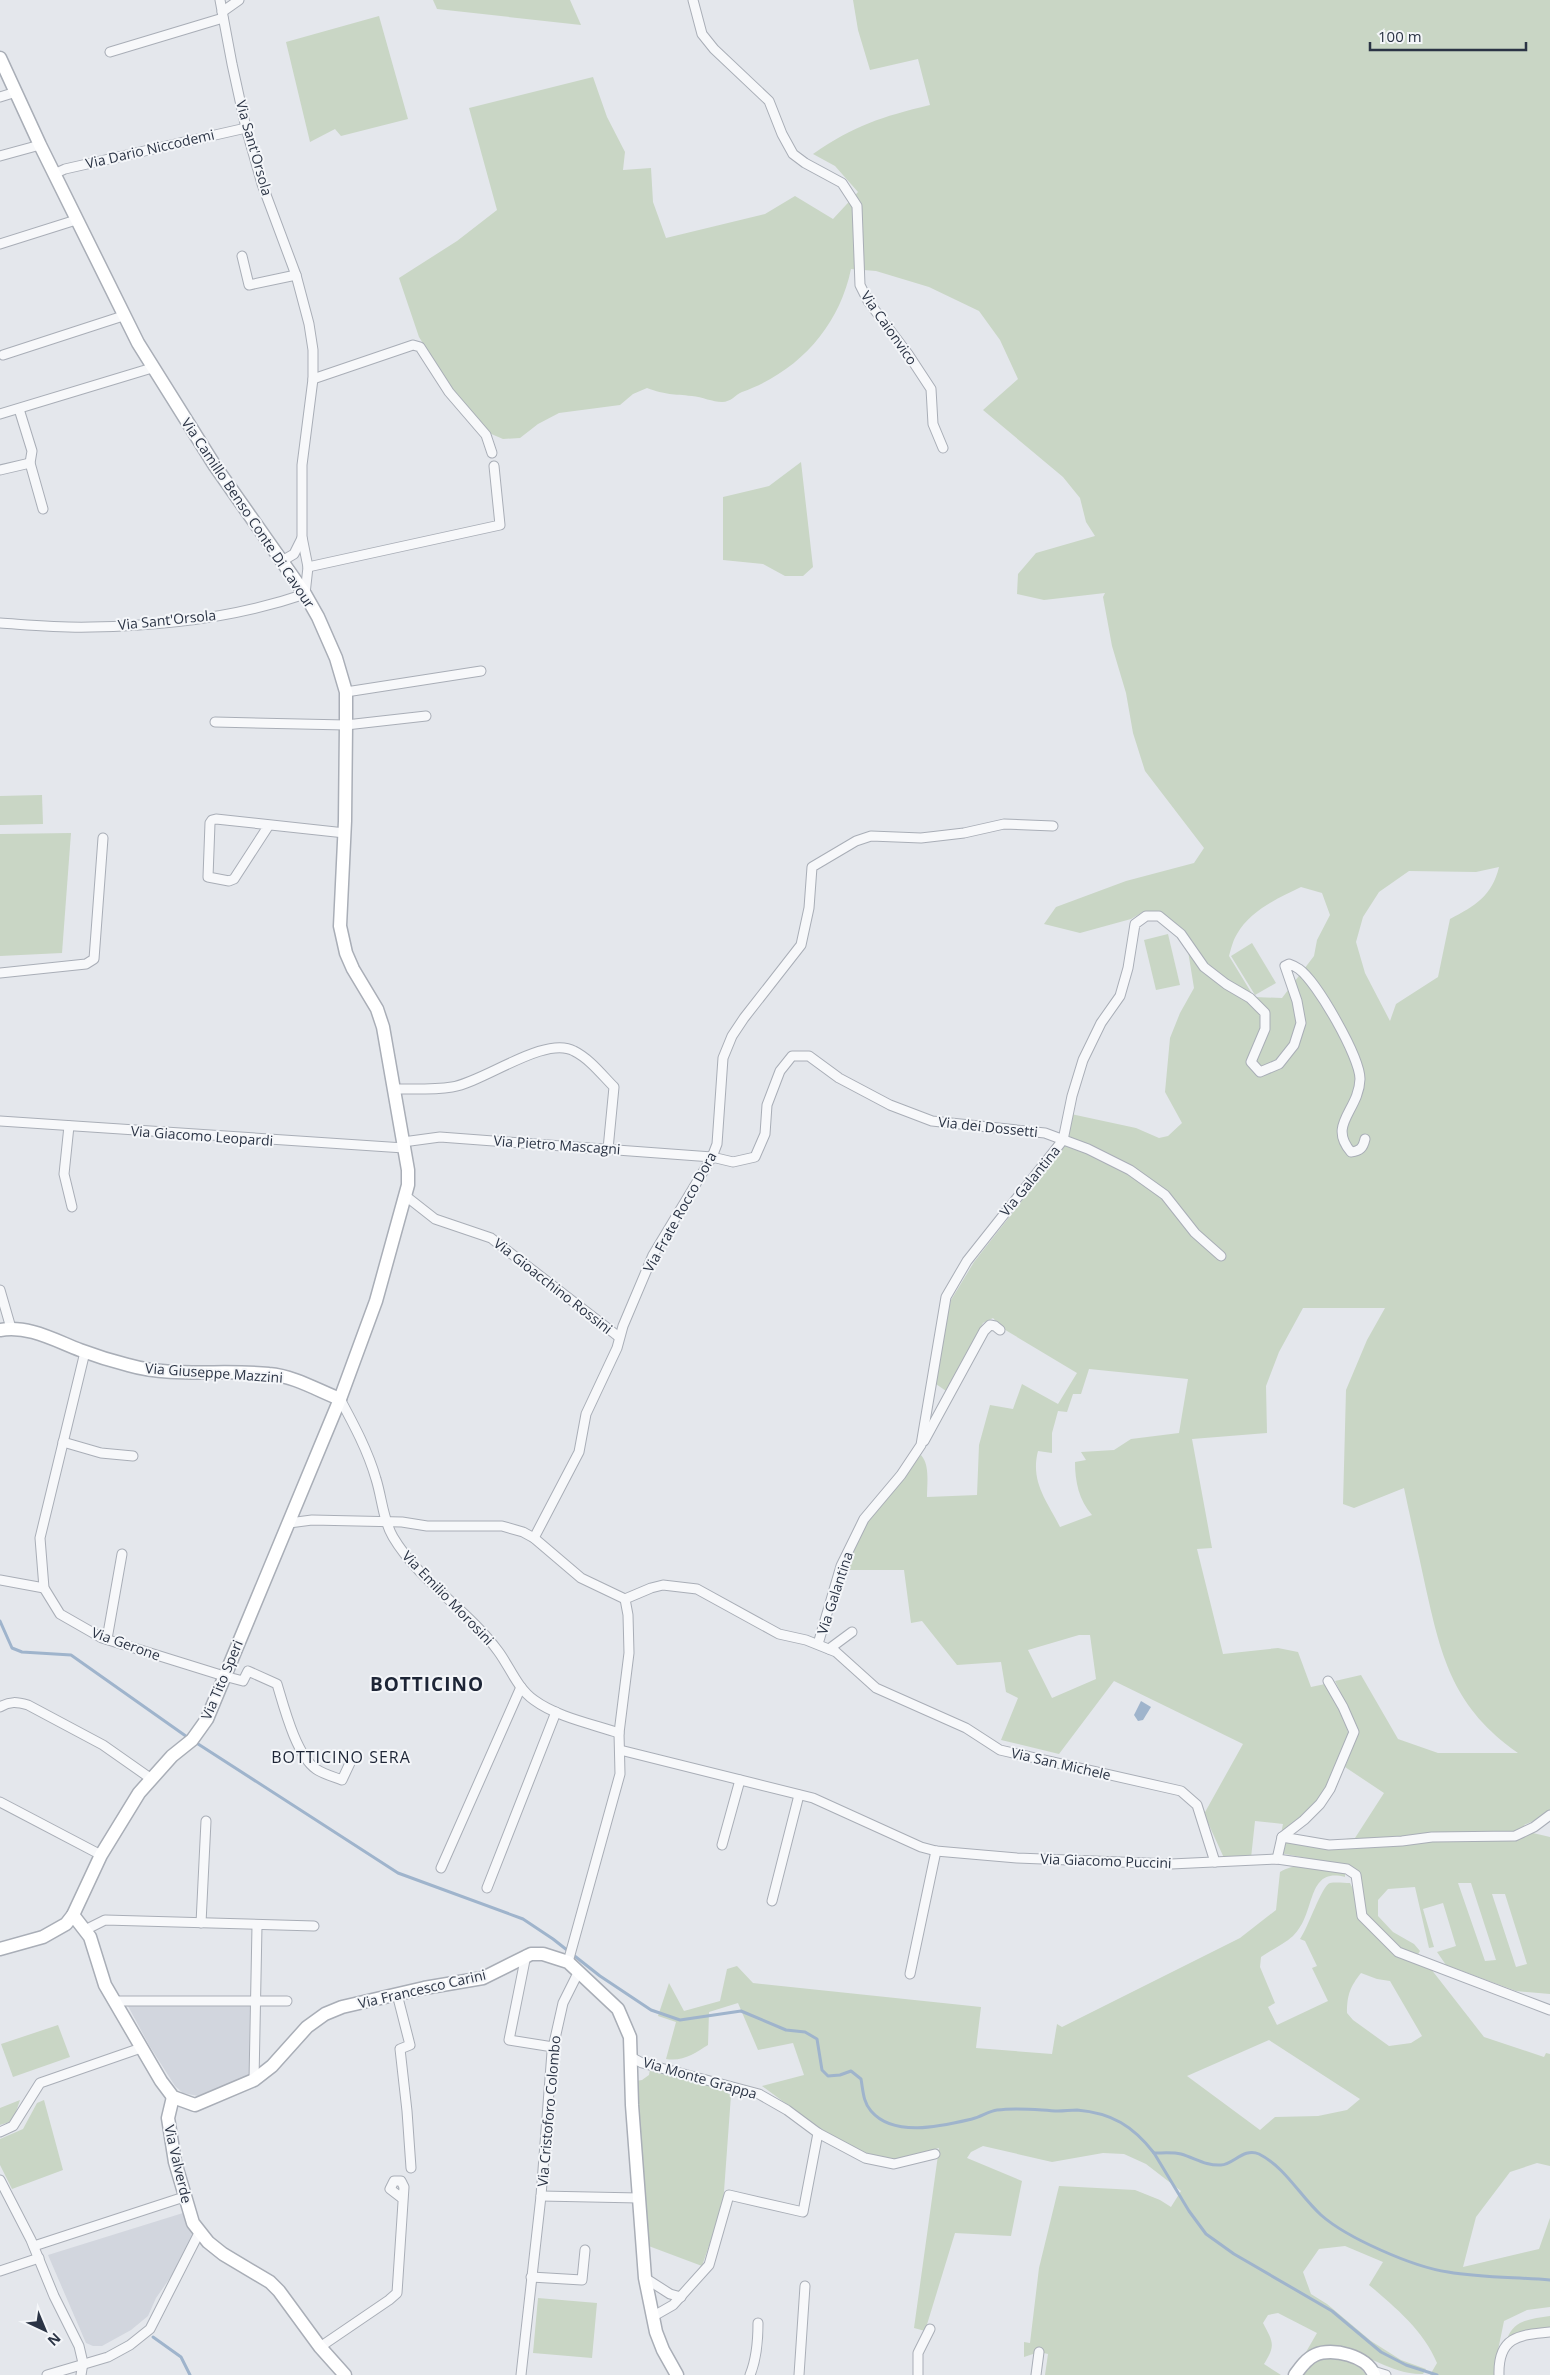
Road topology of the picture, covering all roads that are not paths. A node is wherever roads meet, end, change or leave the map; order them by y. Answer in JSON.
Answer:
{"nodes":[{"id":1,"x":220,"y":0,"type":"edge"},
{"id":2,"x":239,"y":0,"type":"edge"},
{"id":3,"x":693,"y":0,"type":"edge"},
{"id":4,"x":222,"y":15,"type":"junction"},
{"id":5,"x":110,"y":52,"type":"dead end"},
{"id":6,"x":0,"y":58,"type":"edge"},
{"id":7,"x":16,"y":92,"type":"junction"},
{"id":8,"x":0,"y":98,"type":"edge"},
{"id":9,"x":246,"y":128,"type":"junction"},
{"id":10,"x":40,"y":145,"type":"junction"},
{"id":11,"x":0,"y":156,"type":"edge"},
{"id":12,"x":54,"y":174,"type":"junction"},
{"id":13,"x":76,"y":220,"type":"junction"},
{"id":14,"x":0,"y":244,"type":"edge"},
{"id":15,"x":242,"y":256,"type":"dead end"},
{"id":16,"x":296,"y":275,"type":"junction"},
{"id":17,"x":123,"y":316,"type":"junction"},
{"id":18,"x":3,"y":355,"type":"dead end"},
{"id":19,"x":152,"y":368,"type":"junction"},
{"id":20,"x":313,"y":379,"type":"junction"},
{"id":21,"x":19,"y":409,"type":"junction"},
{"id":22,"x":0,"y":414,"type":"edge"},
{"id":23,"x":943,"y":448,"type":"dead end"},
{"id":24,"x":492,"y":453,"type":"dead end"},
{"id":25,"x":30,"y":463,"type":"junction"},
{"id":26,"x":494,"y":466,"type":"dead end"},
{"id":27,"x":0,"y":470,"type":"edge"},
{"id":28,"x":43,"y":509,"type":"dead end"},
{"id":29,"x":302,"y":538,"type":"junction"},
{"id":30,"x":282,"y":561,"type":"junction"},
{"id":31,"x":308,"y":567,"type":"junction"},
{"id":32,"x":305,"y":594,"type":"junction"},
{"id":33,"x":0,"y":623,"type":"edge"},
{"id":34,"x":481,"y":671,"type":"dead end"},
{"id":35,"x":346,"y":692,"type":"junction"},
{"id":36,"x":426,"y":716,"type":"dead end"},
{"id":37,"x":215,"y":722,"type":"dead end"},
{"id":38,"x":346,"y":725,"type":"junction"},
{"id":39,"x":269,"y":824,"type":"junction"},
{"id":40,"x":1052,"y":826,"type":"dead end"},
{"id":41,"x":345,"y":832,"type":"junction"},
{"id":42,"x":103,"y":838,"type":"dead end"},
{"id":43,"x":0,"y":972,"type":"edge"},
{"id":44,"x":394,"y":1089,"type":"junction"},
{"id":45,"x":0,"y":1122,"type":"edge"},
{"id":46,"x":69,"y":1126,"type":"junction"},
{"id":47,"x":1365,"y":1139,"type":"dead end"},
{"id":48,"x":1063,"y":1140,"type":"junction"},
{"id":49,"x":404,"y":1145,"type":"junction"},
{"id":50,"x":608,"y":1149,"type":"junction"},
{"id":51,"x":712,"y":1157,"type":"junction"},
{"id":52,"x":407,"y":1197,"type":"junction"},
{"id":53,"x":72,"y":1207,"type":"dead end"},
{"id":54,"x":1221,"y":1256,"type":"dead end"},
{"id":55,"x":0,"y":1290,"type":"edge"},
{"id":56,"x":6,"y":1329,"type":"edge"},
{"id":57,"x":1000,"y":1330,"type":"dead end"},
{"id":58,"x":619,"y":1337,"type":"junction"},
{"id":59,"x":85,"y":1352,"type":"junction"},
{"id":60,"x":340,"y":1400,"type":"junction"},
{"id":61,"x":63,"y":1442,"type":"junction"},
{"id":62,"x":921,"y":1445,"type":"junction"},
{"id":63,"x":132,"y":1456,"type":"dead end"},
{"id":64,"x":288,"y":1523,"type":"junction"},
{"id":65,"x":387,"y":1523,"type":"junction"},
{"id":66,"x":534,"y":1538,"type":"junction"},
{"id":67,"x":122,"y":1554,"type":"dead end"},
{"id":68,"x":0,"y":1580,"type":"edge"},
{"id":69,"x":44,"y":1588,"type":"junction"},
{"id":70,"x":624,"y":1599,"type":"junction"},
{"id":71,"x":852,"y":1632,"type":"dead end"},
{"id":72,"x":107,"y":1639,"type":"junction"},
{"id":73,"x":818,"y":1644,"type":"junction"},
{"id":74,"x":829,"y":1649,"type":"junction"},
{"id":75,"x":224,"y":1676,"type":"junction"},
{"id":76,"x":1328,"y":1680,"type":"dead end"},
{"id":77,"x":521,"y":1687,"type":"junction"},
{"id":78,"x":0,"y":1707,"type":"edge"},
{"id":79,"x":556,"y":1712,"type":"junction"},
{"id":80,"x":619,"y":1733,"type":"junction"},
{"id":81,"x":620,"y":1750,"type":"junction"},
{"id":82,"x":350,"y":1763,"type":"dead end"},
{"id":83,"x":150,"y":1778,"type":"junction"},
{"id":84,"x":740,"y":1780,"type":"junction"},
{"id":85,"x":799,"y":1795,"type":"junction"},
{"id":86,"x":0,"y":1802,"type":"edge"},
{"id":87,"x":1550,"y":1815,"type":"edge"},
{"id":88,"x":206,"y":1821,"type":"dead end"},
{"id":89,"x":1282,"y":1837,"type":"junction"},
{"id":90,"x":722,"y":1845,"type":"dead end"},
{"id":91,"x":936,"y":1851,"type":"junction"},
{"id":92,"x":101,"y":1855,"type":"junction"},
{"id":93,"x":1277,"y":1859,"type":"junction"},
{"id":94,"x":1215,"y":1862,"type":"junction"},
{"id":95,"x":441,"y":1868,"type":"dead end"},
{"id":96,"x":487,"y":1888,"type":"dead end"},
{"id":97,"x":772,"y":1901,"type":"dead end"},
{"id":98,"x":70,"y":1919,"type":"junction"},
{"id":99,"x":201,"y":1923,"type":"junction"},
{"id":100,"x":257,"y":1926,"type":"junction"},
{"id":101,"x":314,"y":1926,"type":"dead end"},
{"id":102,"x":85,"y":1930,"type":"junction"},
{"id":103,"x":93,"y":1945,"type":"junction"},
{"id":104,"x":0,"y":1949,"type":"edge"},
{"id":105,"x":526,"y":1956,"type":"junction"},
{"id":106,"x":568,"y":1960,"type":"junction"},
{"id":107,"x":579,"y":1971,"type":"junction"},
{"id":108,"x":910,"y":1974,"type":"dead end"},
{"id":109,"x":397,"y":1994,"type":"junction"},
{"id":110,"x":114,"y":2001,"type":"junction"},
{"id":111,"x":255,"y":2001,"type":"junction"},
{"id":112,"x":287,"y":2001,"type":"dead end"},
{"id":113,"x":1549,"y":2010,"type":"edge"},
{"id":114,"x":553,"y":2047,"type":"junction"},
{"id":115,"x":141,"y":2048,"type":"junction"},
{"id":116,"x":631,"y":2057,"type":"junction"},
{"id":117,"x":254,"y":2080,"type":"junction"},
{"id":118,"x":173,"y":2097,"type":"junction"},
{"id":119,"x":0,"y":2132,"type":"edge"},
{"id":120,"x":818,"y":2133,"type":"junction"},
{"id":121,"x":935,"y":2154,"type":"dead end"},
{"id":122,"x":411,"y":2168,"type":"dead end"},
{"id":123,"x":0,"y":2180,"type":"edge"},
{"id":124,"x":541,"y":2196,"type":"junction"},
{"id":125,"x":184,"y":2197,"type":"junction"},
{"id":126,"x":639,"y":2198,"type":"junction"},
{"id":127,"x":403,"y":2199,"type":"dead end"},
{"id":128,"x":199,"y":2233,"type":"junction"},
{"id":129,"x":34,"y":2246,"type":"junction"},
{"id":130,"x":585,"y":2250,"type":"dead end"},
{"id":131,"x":38,"y":2258,"type":"junction"},
{"id":132,"x":0,"y":2271,"type":"edge"},
{"id":133,"x":531,"y":2277,"type":"junction"},
{"id":134,"x":644,"y":2278,"type":"junction"},
{"id":135,"x":805,"y":2286,"type":"dead end"},
{"id":136,"x":681,"y":2297,"type":"junction"},
{"id":137,"x":652,"y":2317,"type":"junction"},
{"id":138,"x":758,"y":2323,"type":"dead end"},
{"id":139,"x":930,"y":2329,"type":"dead end"},
{"id":140,"x":1550,"y":2332,"type":"edge"},
{"id":141,"x":320,"y":2347,"type":"junction"},
{"id":142,"x":1039,"y":2352,"type":"dead end"},
{"id":143,"x":83,"y":2363,"type":"junction"},
{"id":144,"x":1373,"y":2373,"type":"edge"},
{"id":145,"x":47,"y":2375,"type":"edge"},
{"id":146,"x":81,"y":2375,"type":"edge"},
{"id":147,"x":345,"y":2375,"type":"edge"},
{"id":148,"x":521,"y":2375,"type":"edge"},
{"id":149,"x":677,"y":2375,"type":"edge"},
{"id":150,"x":750,"y":2375,"type":"edge"},
{"id":151,"x":798,"y":2375,"type":"edge"},
{"id":152,"x":918,"y":2375,"type":"edge"},
{"id":153,"x":1036,"y":2375,"type":"edge"},
{"id":154,"x":1296,"y":2375,"type":"edge"},
{"id":155,"x":1386,"y":2375,"type":"edge"},
{"id":156,"x":1499,"y":2375,"type":"edge"}],
"edges":[{"from":1,"to":4,"type":"street","name":"Via Sant'Orsola"},
{"from":2,"to":4,"type":"street"},
{"from":3,"to":23,"type":"street","name":"Via Caionvico"},
{"from":4,"to":5,"type":"street"},
{"from":4,"to":9,"type":"street","name":"Via Sant'Orsola"},
{"from":6,"to":7,"type":"street","name":"Via Camillo Benso Conte Di Cavour"},
{"from":7,"to":8,"type":"street"},
{"from":7,"to":10,"type":"street","name":"Via Camillo Benso Conte Di Cavour"},
{"from":9,"to":12,"type":"street","name":"Via Dario Niccodemi"},
{"from":9,"to":16,"type":"street","name":"Via Sant'Orsola"},
{"from":10,"to":11,"type":"street"},
{"from":10,"to":12,"type":"street","name":"Via Camillo Benso Conte Di Cavour"},
{"from":12,"to":13,"type":"street","name":"Via Camillo Benso Conte Di Cavour"},
{"from":13,"to":14,"type":"street"},
{"from":13,"to":17,"type":"street","name":"Via Camillo Benso Conte Di Cavour"},
{"from":15,"to":16,"type":"street"},
{"from":16,"to":20,"type":"street","name":"Via Sant'Orsola"},
{"from":17,"to":18,"type":"street"},
{"from":17,"to":19,"type":"street","name":"Via Camillo Benso Conte Di Cavour"},
{"from":19,"to":21,"type":"street"},
{"from":19,"to":30,"type":"street","name":"Via Camillo Benso Conte Di Cavour"},
{"from":20,"to":24,"type":"street"},
{"from":20,"to":29,"type":"street","name":"Via Sant'Orsola"},
{"from":21,"to":22,"type":"street"},
{"from":21,"to":25,"type":"street"},
{"from":25,"to":27,"type":"street"},
{"from":25,"to":28,"type":"street"},
{"from":26,"to":31,"type":"street"},
{"from":29,"to":30,"type":"street"},
{"from":29,"to":31,"type":"street","name":"Via Sant'Orsola"},
{"from":30,"to":32,"type":"street","name":"Via Camillo Benso Conte Di Cavour"},
{"from":31,"to":32,"type":"street","name":"Via Sant'Orsola"},
{"from":32,"to":33,"type":"street","name":"Via Sant'Orsola"},
{"from":32,"to":35,"type":"street","name":"Via Camillo Benso Conte Di Cavour"},
{"from":34,"to":35,"type":"street"},
{"from":35,"to":38,"type":"street","name":"Via Camillo Benso Conte Di Cavour"},
{"from":36,"to":38,"type":"street"},
{"from":37,"to":38,"type":"street"},
{"from":38,"to":41,"type":"street","name":"Via Camillo Benso Conte Di Cavour"},
{"from":39,"to":39,"type":"street"},
{"from":39,"to":41,"type":"street"},
{"from":40,"to":51,"type":"street","name":"Via Frate Rocco Dora"},
{"from":41,"to":44,"type":"street","name":"Via Camillo Benso Conte Di Cavour"},
{"from":42,"to":43,"type":"street"},
{"from":44,"to":49,"type":"street","name":"Via Camillo Benso Conte Di Cavour"},
{"from":44,"to":50,"type":"street"},
{"from":45,"to":46,"type":"street","name":"Via Giacomo Leopardi"},
{"from":46,"to":49,"type":"street","name":"Via Giacomo Leopardi"},
{"from":46,"to":53,"type":"street"},
{"from":47,"to":48,"type":"street","name":"Via Galantina"},
{"from":48,"to":51,"type":"street","name":"Via dei Dossetti"},
{"from":48,"to":54,"type":"street","name":"Via dei Dossetti"},
{"from":48,"to":62,"type":"street","name":"Via Galantina"},
{"from":49,"to":50,"type":"street","name":"Via Pietro Mascagni"},
{"from":49,"to":52,"type":"street","name":"Via Camillo Benso Conte Di Cavour"},
{"from":50,"to":51,"type":"street","name":"Via Pietro Mascagni"},
{"from":51,"to":58,"type":"street","name":"Via Frate Rocco Dora"},
{"from":52,"to":58,"type":"street","name":"Via Gioacchino Rossini"},
{"from":52,"to":60,"type":"street","name":"Via Camillo Benso Conte Di Cavour"},
{"from":55,"to":56,"type":"street"},
{"from":56,"to":59,"type":"street","name":"Via Giuseppe Mazzini"},
{"from":57,"to":62,"type":"street","name":"Via Galantina"},
{"from":58,"to":66,"type":"street","name":"Via Frate Rocco Dora"},
{"from":59,"to":60,"type":"street","name":"Via Giuseppe Mazzini"},
{"from":59,"to":61,"type":"street","name":"Via Gerone"},
{"from":60,"to":64,"type":"street","name":"Via Tito Speri"},
{"from":60,"to":65,"type":"street","name":"Via Emilio Morosini"},
{"from":61,"to":63,"type":"street"},
{"from":61,"to":69,"type":"street","name":"Via Gerone"},
{"from":62,"to":73,"type":"street","name":"Via Galantina"},
{"from":64,"to":65,"type":"street"},
{"from":64,"to":75,"type":"street","name":"Via Tito Speri"},
{"from":65,"to":66,"type":"street"},
{"from":65,"to":77,"type":"street","name":"Via Emilio Morosini"},
{"from":66,"to":70,"type":"street"},
{"from":67,"to":72,"type":"street"},
{"from":68,"to":69,"type":"street"},
{"from":69,"to":72,"type":"street","name":"Via Gerone"},
{"from":70,"to":73,"type":"street","name":"Via San Michele"},
{"from":70,"to":80,"type":"street"},
{"from":71,"to":74,"type":"street"},
{"from":72,"to":75,"type":"street","name":"Via Gerone"},
{"from":73,"to":74,"type":"street","name":"Via San Michele"},
{"from":74,"to":94,"type":"street","name":"Via San Michele"},
{"from":75,"to":82,"type":"street","name":"Via Gerone"},
{"from":75,"to":83,"type":"street","name":"Via Tito Speri"},
{"from":76,"to":89,"type":"street"},
{"from":77,"to":79,"type":"street","name":"Via Emilio Morosini"},
{"from":77,"to":95,"type":"street"},
{"from":78,"to":83,"type":"street"},
{"from":79,"to":80,"type":"street","name":"Via Emilio Morosini"},
{"from":79,"to":96,"type":"street"},
{"from":80,"to":81,"type":"street"},
{"from":81,"to":84,"type":"street","name":"Via Giacomo Puccini"},
{"from":81,"to":106,"type":"street"},
{"from":83,"to":92,"type":"street","name":"Via Tito Speri"},
{"from":84,"to":85,"type":"street","name":"Via Giacomo Puccini"},
{"from":84,"to":90,"type":"street"},
{"from":85,"to":91,"type":"street","name":"Via Giacomo Puccini"},
{"from":85,"to":97,"type":"street"},
{"from":86,"to":92,"type":"street"},
{"from":87,"to":89,"type":"street"},
{"from":88,"to":99,"type":"street"},
{"from":89,"to":93,"type":"street"},
{"from":91,"to":94,"type":"street","name":"Via Giacomo Puccini"},
{"from":91,"to":108,"type":"street"},
{"from":92,"to":98,"type":"street","name":"Via Tito Speri"},
{"from":93,"to":94,"type":"street","name":"Via Giacomo Puccini"},
{"from":93,"to":113,"type":"street","name":"Via Giacomo Puccini"},
{"from":98,"to":102,"type":"street"},
{"from":98,"to":103,"type":"street"},
{"from":98,"to":104,"type":"street"},
{"from":99,"to":100,"type":"street"},
{"from":99,"to":102,"type":"street"},
{"from":100,"to":101,"type":"street"},
{"from":100,"to":111,"type":"street"},
{"from":102,"to":103,"type":"street"},
{"from":103,"to":110,"type":"street"},
{"from":105,"to":106,"type":"street","name":"Via Francesco Carini"},
{"from":105,"to":109,"type":"street","name":"Via Francesco Carini"},
{"from":105,"to":114,"type":"street"},
{"from":106,"to":107,"type":"street","name":"Via Francesco Carini"},
{"from":107,"to":114,"type":"street","name":"Via Cristoforo Colombo"},
{"from":107,"to":116,"type":"street","name":"Via Francesco Carini"},
{"from":109,"to":117,"type":"street","name":"Via Francesco Carini"},
{"from":109,"to":122,"type":"street"},
{"from":110,"to":111,"type":"street"},
{"from":110,"to":115,"type":"street"},
{"from":111,"to":112,"type":"street"},
{"from":111,"to":117,"type":"street"},
{"from":114,"to":124,"type":"street","name":"Via Cristoforo Colombo"},
{"from":115,"to":118,"type":"street"},
{"from":115,"to":119,"type":"street"},
{"from":116,"to":120,"type":"street","name":"Via Monte Grappa"},
{"from":116,"to":126,"type":"street","name":"Via Francesco Carini"},
{"from":117,"to":118,"type":"street","name":"Via Francesco Carini"},
{"from":118,"to":125,"type":"street","name":"Via Valverde"},
{"from":120,"to":121,"type":"street","name":"Via Monte Grappa"},
{"from":120,"to":136,"type":"street"},
{"from":123,"to":129,"type":"street"},
{"from":124,"to":126,"type":"street","name":"Via Cristoforo Colombo"},
{"from":124,"to":133,"type":"street","name":"Via Cristoforo Colombo"},
{"from":125,"to":128,"type":"street","name":"Via Valverde"},
{"from":125,"to":129,"type":"street"},
{"from":126,"to":134,"type":"street","name":"Via Francesco Carini"},
{"from":127,"to":141,"type":"street"},
{"from":128,"to":141,"type":"street","name":"Via Valverde"},
{"from":128,"to":143,"type":"street"},
{"from":129,"to":131,"type":"street"},
{"from":130,"to":133,"type":"street"},
{"from":131,"to":132,"type":"street"},
{"from":131,"to":143,"type":"street"},
{"from":133,"to":148,"type":"street","name":"Via Cristoforo Colombo"},
{"from":134,"to":136,"type":"street"},
{"from":134,"to":137,"type":"street","name":"Via Francesco Carini"},
{"from":135,"to":151,"type":"street"},
{"from":136,"to":137,"type":"street"},
{"from":137,"to":149,"type":"street","name":"Via Francesco Carini"},
{"from":138,"to":150,"type":"street"},
{"from":139,"to":152,"type":"street"},
{"from":140,"to":156,"type":"street"},
{"from":141,"to":147,"type":"street","name":"Via Valverde"},
{"from":142,"to":153,"type":"street"},
{"from":143,"to":145,"type":"street"},
{"from":143,"to":146,"type":"street"},
{"from":144,"to":154,"type":"street"},
{"from":144,"to":155,"type":"street"}]}
